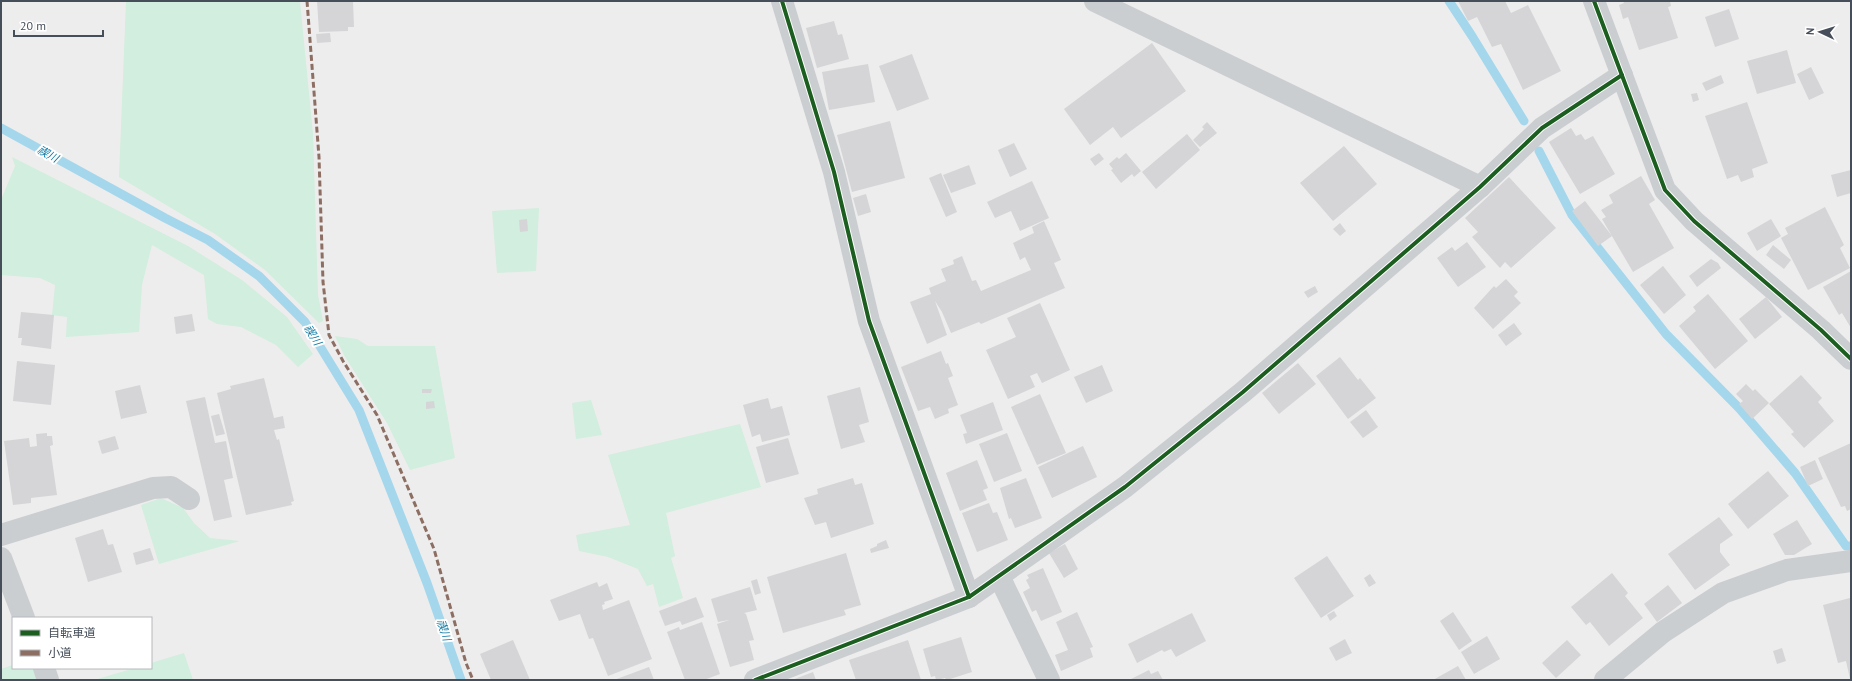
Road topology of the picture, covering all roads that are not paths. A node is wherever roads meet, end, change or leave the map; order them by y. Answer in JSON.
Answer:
{"nodes":[{"id":1,"x":782,"y":1,"type":"edge"},
{"id":2,"x":1095,"y":1,"type":"edge"},
{"id":3,"x":1594,"y":1,"type":"edge"},
{"id":4,"x":1622,"y":75,"type":"junction"},
{"id":5,"x":1480,"y":187,"type":"junction"},
{"id":6,"x":1851,"y":359,"type":"edge"},
{"id":7,"x":189,"y":499,"type":"dead end"},
{"id":8,"x":1,"y":535,"type":"edge"},
{"id":9,"x":1,"y":558,"type":"edge"},
{"id":10,"x":1851,"y":561,"type":"edge"},
{"id":11,"x":999,"y":576,"type":"junction"},
{"id":12,"x":969,"y":597,"type":"junction"},
{"id":13,"x":24,"y":617,"type":"edge"},
{"id":14,"x":44,"y":669,"type":"edge"},
{"id":15,"x":48,"y":680,"type":"edge"},
{"id":16,"x":755,"y":680,"type":"edge"},
{"id":17,"x":1049,"y":680,"type":"edge"},
{"id":18,"x":1605,"y":680,"type":"edge"}],
"edges":[{"from":1,"to":12,"type":"street"},
{"from":2,"to":5,"type":"street"},
{"from":3,"to":4,"type":"street"},
{"from":4,"to":5,"type":"street"},
{"from":4,"to":6,"type":"street"},
{"from":5,"to":11,"type":"street"},
{"from":7,"to":8,"type":"street"},
{"from":9,"to":13,"type":"street"},
{"from":10,"to":18,"type":"street"},
{"from":11,"to":12,"type":"street"},
{"from":11,"to":17,"type":"street"},
{"from":12,"to":16,"type":"street"},
{"from":14,"to":15,"type":"street"}]}
